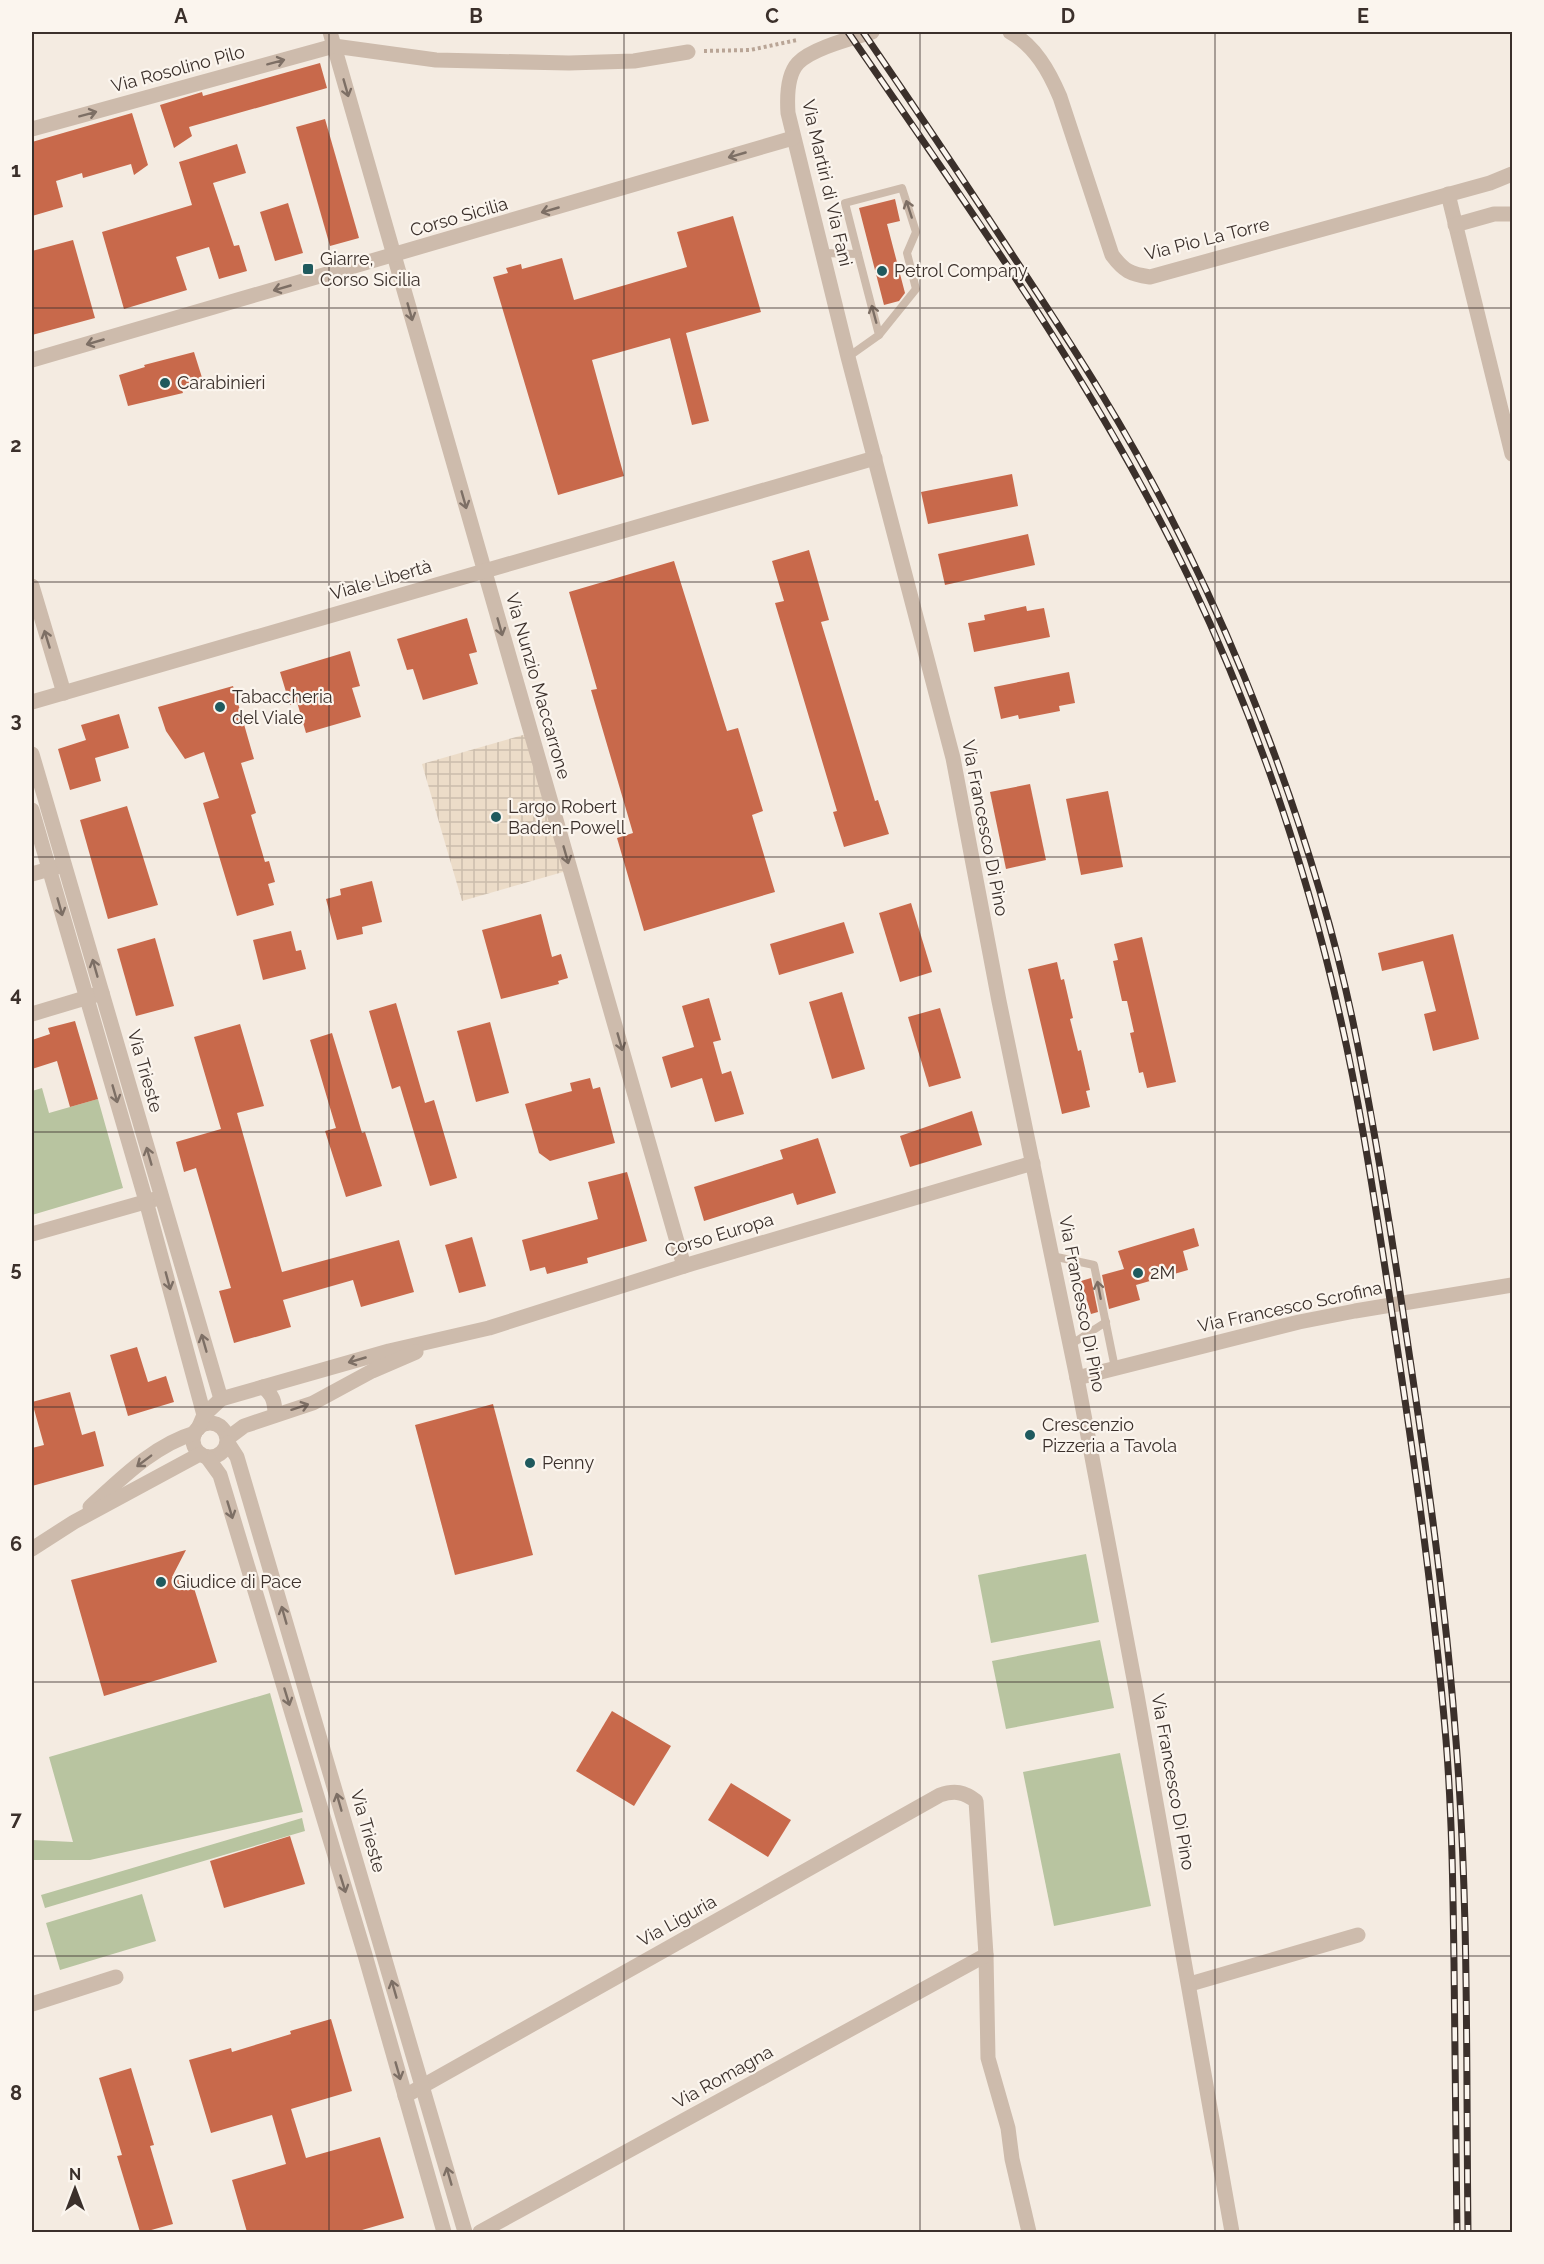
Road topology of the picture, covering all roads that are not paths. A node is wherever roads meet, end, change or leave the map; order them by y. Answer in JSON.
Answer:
{"nodes":[{"id":1,"x":872,"y":32,"type":"edge"},
{"id":2,"x":1018,"y":34,"type":"edge"},
{"id":3,"x":332,"y":39,"type":"edge"},
{"id":4,"x":688,"y":52,"type":"road end"},
{"id":5,"x":32,"y":129,"type":"edge"},
{"id":6,"x":793,"y":138,"type":"junction"},
{"id":7,"x":1512,"y":174,"type":"edge"},
{"id":8,"x":1490,"y":183,"type":"junction"},
{"id":9,"x":1512,"y":183,"type":"edge"},
{"id":10,"x":1448,"y":194,"type":"junction"},
{"id":11,"x":1512,"y":214,"type":"edge"},
{"id":12,"x":1455,"y":225,"type":"junction"},
{"id":13,"x":822,"y":253,"type":"junction"},
{"id":14,"x":858,"y":254,"type":"junction"},
{"id":15,"x":394,"y":256,"type":"junction"},
{"id":16,"x":879,"y":335,"type":"junction"},
{"id":17,"x":848,"y":357,"type":"junction"},
{"id":18,"x":32,"y":360,"type":"edge"},
{"id":19,"x":858,"y":391,"type":"joint"},
{"id":20,"x":1512,"y":454,"type":"edge"},
{"id":21,"x":875,"y":458,"type":"junction"},
{"id":22,"x":484,"y":571,"type":"junction"},
{"id":23,"x":32,"y":586,"type":"edge"},
{"id":24,"x":64,"y":693,"type":"junction"},
{"id":25,"x":32,"y":702,"type":"edge"},
{"id":26,"x":32,"y":754,"type":"edge"},
{"id":27,"x":32,"y":810,"type":"edge"},
{"id":28,"x":64,"y":865,"type":"junction"},
{"id":29,"x":49,"y":869,"type":"junction"},
{"id":30,"x":32,"y":874,"type":"edge"},
{"id":31,"x":102,"y":993,"type":"junction"},
{"id":32,"x":87,"y":998,"type":"junction"},
{"id":33,"x":32,"y":1014,"type":"edge"},
{"id":34,"x":1033,"y":1163,"type":"junction"},
{"id":35,"x":154,"y":1199,"type":"junction"},
{"id":36,"x":32,"y":1234,"type":"edge"},
{"id":37,"x":1052,"y":1256,"type":"junction"},
{"id":38,"x":684,"y":1266,"type":"junction"},
{"id":39,"x":1512,"y":1285,"type":"edge"},
{"id":40,"x":1106,"y":1323,"type":"junction"},
{"id":41,"x":455,"y":1336,"type":"junction"},
{"id":42,"x":1070,"y":1345,"type":"junction"},
{"id":43,"x":1115,"y":1368,"type":"junction"},
{"id":44,"x":1077,"y":1378,"type":"junction"},
{"id":45,"x":263,"y":1387,"type":"junction"},
{"id":46,"x":221,"y":1399,"type":"junction"},
{"id":47,"x":275,"y":1415,"type":"junction"},
{"id":48,"x":199,"y":1426,"type":"junction"},
{"id":49,"x":228,"y":1440,"type":"junction"},
{"id":50,"x":203,"y":1456,"type":"junction"},
{"id":51,"x":74,"y":1522,"type":"junction"},
{"id":52,"x":32,"y":1549,"type":"edge"},
{"id":53,"x":1358,"y":1935,"type":"dead end"},
{"id":54,"x":986,"y":1955,"type":"junction"},
{"id":55,"x":116,"y":1977,"type":"dead end"},
{"id":56,"x":1190,"y":1984,"type":"junction"},
{"id":57,"x":32,"y":2004,"type":"edge"},
{"id":58,"x":422,"y":2086,"type":"junction"},
{"id":59,"x":405,"y":2096,"type":"junction"},
{"id":60,"x":444,"y":2232,"type":"edge"},
{"id":61,"x":465,"y":2232,"type":"edge"},
{"id":62,"x":480,"y":2232,"type":"edge"},
{"id":63,"x":1029,"y":2232,"type":"edge"},
{"id":64,"x":1232,"y":2232,"type":"edge"}],
"edges":[{"from":1,"to":6,"type":"street","name":"Via Martiri di Via Fani"},
{"from":2,"to":10,"type":"street","name":"Via Pio La Torre"},
{"from":3,"to":4,"type":"street"},
{"from":5,"to":3,"type":"street","name":"Via Rosolino Pilo","one_way":true},
{"from":3,"to":15,"type":"street","name":"Via Nunzio Maccarrone","one_way":true},
{"from":6,"to":13,"type":"street","name":"Via Martiri di Via Fani"},
{"from":6,"to":15,"type":"street","name":"Corso Sicilia","one_way":true},
{"from":7,"to":8,"type":"street","name":"Via Pio La Torre"},
{"from":8,"to":9,"type":"street"},
{"from":8,"to":10,"type":"street","name":"Via Pio La Torre"},
{"from":10,"to":12,"type":"street"},
{"from":11,"to":12,"type":"street"},
{"from":12,"to":20,"type":"street"},
{"from":13,"to":14,"type":"lane"},
{"from":13,"to":17,"type":"street","name":"Via Martiri di Via Fani"},
{"from":16,"to":14,"type":"lane","one_way":true},
{"from":16,"to":14,"type":"lane","one_way":true},
{"from":15,"to":18,"type":"street","name":"Corso Sicilia","one_way":true},
{"from":15,"to":22,"type":"street","name":"Via Nunzio Maccarrone","one_way":true},
{"from":16,"to":17,"type":"lane"},
{"from":17,"to":19,"type":"street","name":"Via Martiri di Via Fani"},
{"from":19,"to":21,"type":"street","name":"Via Francesco Di Pino"},
{"from":21,"to":22,"type":"street","name":"Viale Libertà"},
{"from":21,"to":34,"type":"street","name":"Via Francesco Di Pino"},
{"from":22,"to":24,"type":"street","name":"Viale Libertà"},
{"from":22,"to":38,"type":"street","name":"Via Nunzio Maccarrone","one_way":true},
{"from":24,"to":23,"type":"street","one_way":true},
{"from":24,"to":25,"type":"street","name":"Viale Libertà"},
{"from":26,"to":28,"type":"street","name":"Via Trieste"},
{"from":27,"to":29,"type":"street","name":"Via Trieste"},
{"from":28,"to":29,"type":"street"},
{"from":31,"to":28,"type":"street","name":"Via Trieste","one_way":true},
{"from":29,"to":30,"type":"street"},
{"from":29,"to":32,"type":"street","name":"Via Trieste","one_way":true},
{"from":31,"to":32,"type":"street"},
{"from":35,"to":31,"type":"street","name":"Via Trieste","one_way":true},
{"from":32,"to":33,"type":"street"},
{"from":32,"to":35,"type":"street","name":"Via Trieste","one_way":true},
{"from":34,"to":37,"type":"street","name":"Via Francesco Di Pino"},
{"from":34,"to":38,"type":"street","name":"Corso Europa"},
{"from":35,"to":36,"type":"street"},
{"from":46,"to":35,"type":"street","name":"Via Trieste","one_way":true},
{"from":35,"to":48,"type":"street","name":"Via Trieste","one_way":true},
{"from":40,"to":37,"type":"lane","one_way":true},
{"from":37,"to":42,"type":"street","name":"Via Francesco Di Pino"},
{"from":38,"to":41,"type":"street","name":"Corso Europa"},
{"from":39,"to":43,"type":"street","name":"Via Francesco Scrofina"},
{"from":40,"to":42,"type":"lane"},
{"from":40,"to":43,"type":"lane"},
{"from":41,"to":45,"type":"street","one_way":true},
{"from":47,"to":41,"type":"street","one_way":true},
{"from":42,"to":44,"type":"street","name":"Via Francesco Di Pino"},
{"from":43,"to":44,"type":"street","name":"Via Francesco Scrofina"},
{"from":44,"to":56,"type":"street","name":"Via Francesco Di Pino"},
{"from":45,"to":46,"type":"street"},
{"from":45,"to":47,"type":"street"},
{"from":46,"to":48,"type":"street"},
{"from":47,"to":49,"type":"street"},
{"from":48,"to":49,"type":"street"},
{"from":48,"to":50,"type":"street"},
{"from":48,"to":51,"type":"street","one_way":true},
{"from":49,"to":50,"type":"street"},
{"from":58,"to":49,"type":"street","name":"Via Trieste","one_way":true},
{"from":50,"to":51,"type":"street"},
{"from":50,"to":59,"type":"street","one_way":true},
{"from":51,"to":52,"type":"street"},
{"from":53,"to":56,"type":"street"},
{"from":54,"to":58,"type":"street","name":"Via Liguria"},
{"from":54,"to":62,"type":"street","name":"Via Romagna"},
{"from":54,"to":63,"type":"street"},
{"from":55,"to":57,"type":"street"},
{"from":56,"to":64,"type":"street","name":"Via Francesco Di Pino"},
{"from":58,"to":59,"type":"street","name":"Via Liguria"},
{"from":61,"to":58,"type":"street","name":"Via Trieste","one_way":true},
{"from":59,"to":60,"type":"street"}]}
